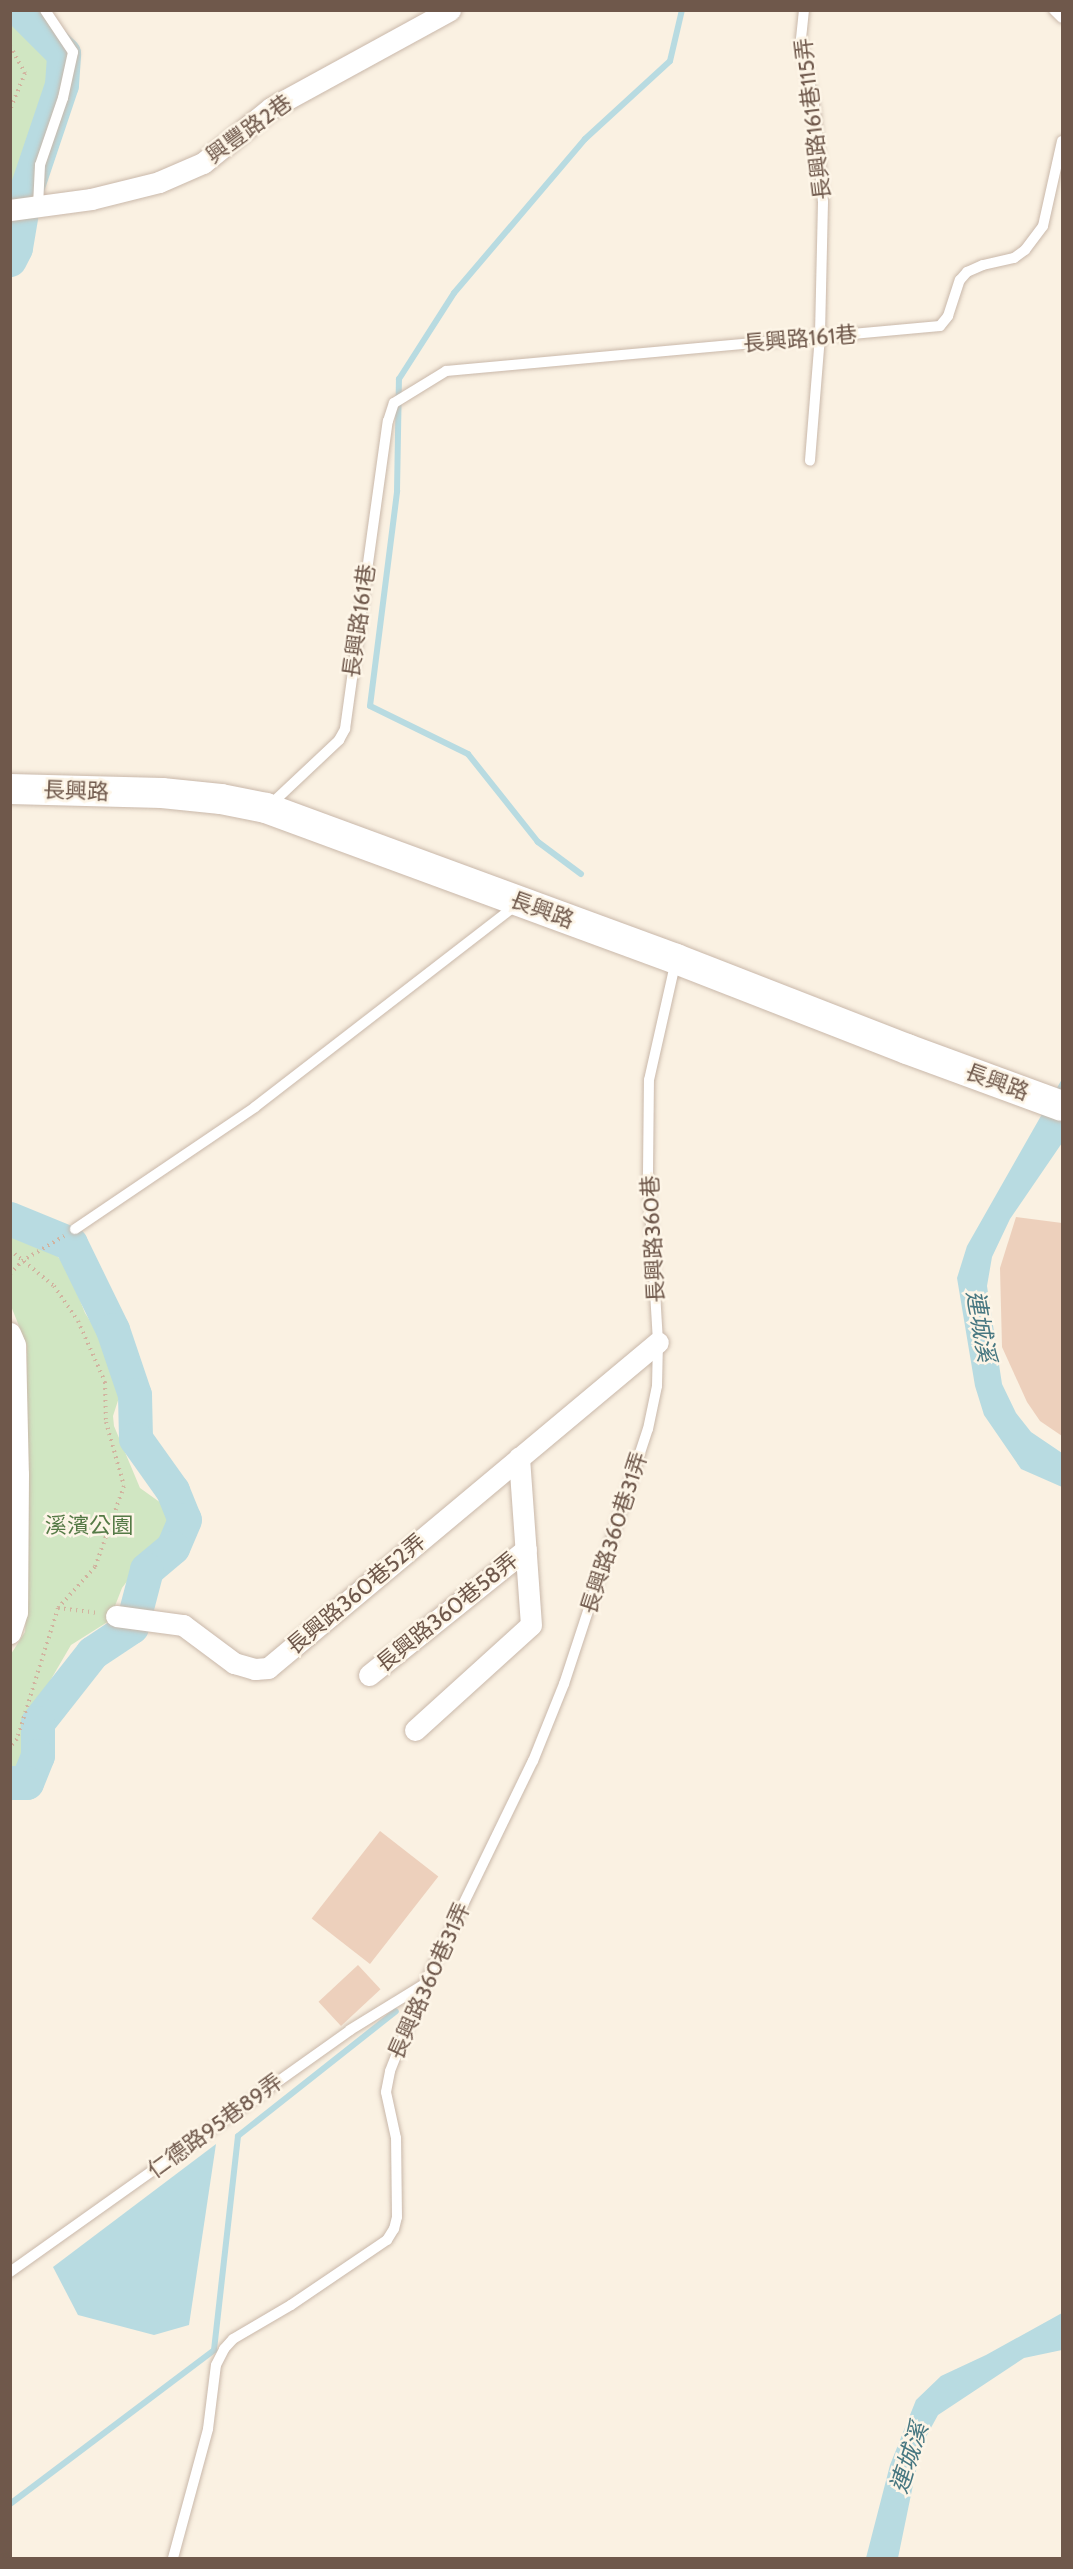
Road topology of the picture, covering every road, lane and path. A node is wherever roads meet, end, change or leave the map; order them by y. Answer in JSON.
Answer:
{"nodes":[{"id":1,"x":45,"y":10,"type":"edge"},
{"id":2,"x":450,"y":10,"type":"edge"},
{"id":3,"x":804,"y":10,"type":"edge"},
{"id":4,"x":1054,"y":10,"type":"edge"},
{"id":5,"x":1062,"y":18,"type":"edge"},
{"id":6,"x":10,"y":46,"type":"edge"},
{"id":7,"x":10,"y":110,"type":"edge"},
{"id":8,"x":1062,"y":141,"type":"edge"},
{"id":9,"x":36,"y":206,"type":"junction"},
{"id":10,"x":10,"y":210,"type":"edge"},
{"id":11,"x":820,"y":336,"type":"junction"},
{"id":12,"x":810,"y":461,"type":"dead end"},
{"id":13,"x":10,"y":789,"type":"edge"},
{"id":14,"x":266,"y":808,"type":"junction"},
{"id":15,"x":521,"y":902,"type":"junction"},
{"id":16,"x":676,"y":959,"type":"junction"},
{"id":17,"x":1060,"y":1105,"type":"edge"},
{"id":18,"x":75,"y":1229,"type":"joint"},
{"id":19,"x":10,"y":1250,"type":"edge"},
{"id":20,"x":22,"y":1261,"type":"junction"},
{"id":21,"x":10,"y":1274,"type":"edge"},
{"id":22,"x":10,"y":1333,"type":"edge"},
{"id":23,"x":657,"y":1342,"type":"junction"},
{"id":24,"x":14,"y":1438,"type":"edge"},
{"id":25,"x":519,"y":1457,"type":"junction"},
{"id":26,"x":525,"y":1549,"type":"junction"},
{"id":27,"x":58,"y":1608,"type":"junction"},
{"id":28,"x":116,"y":1616,"type":"joint"},
{"id":29,"x":10,"y":1633,"type":"edge"},
{"id":30,"x":369,"y":1675,"type":"dead end"},
{"id":31,"x":415,"y":1730,"type":"dead end"},
{"id":32,"x":10,"y":1747,"type":"edge"},
{"id":33,"x":424,"y":1985,"type":"junction"},
{"id":34,"x":10,"y":2272,"type":"edge"},
{"id":35,"x":173,"y":2559,"type":"edge"}],
"edges":[{"from":1,"to":9,"type":"lane"},
{"from":2,"to":9,"type":"street","name":"興豐路2巷"},
{"from":3,"to":11,"type":"lane","name":"長興路161巷115弄"},
{"from":4,"to":5,"type":"lane"},
{"from":6,"to":7,"type":"path"},
{"from":8,"to":11,"type":"lane","name":"長興路161巷"},
{"from":9,"to":10,"type":"street","name":"興豐路2巷"},
{"from":11,"to":12,"type":"lane","name":"長興路161巷115弄"},
{"from":11,"to":14,"type":"lane","name":"長興路161巷"},
{"from":13,"to":14,"type":"main road","name":"長興路"},
{"from":14,"to":15,"type":"main road","name":"長興路"},
{"from":15,"to":16,"type":"main road","name":"長興路"},
{"from":15,"to":18,"type":"lane"},
{"from":16,"to":17,"type":"main road","name":"長興路"},
{"from":16,"to":23,"type":"lane","name":"長興路360巷"},
{"from":18,"to":20,"type":"path"},
{"from":19,"to":20,"type":"path"},
{"from":20,"to":21,"type":"path"},
{"from":20,"to":27,"type":"path"},
{"from":22,"to":24,"type":"street"},
{"from":23,"to":25,"type":"street"},
{"from":23,"to":33,"type":"lane","name":"長興路360巷31弄"},
{"from":24,"to":29,"type":"street"},
{"from":25,"to":26,"type":"street"},
{"from":25,"to":28,"type":"street","name":"長興路360巷52弄"},
{"from":26,"to":30,"type":"street","name":"長興路360巷58弄"},
{"from":26,"to":31,"type":"street"},
{"from":27,"to":28,"type":"path"},
{"from":27,"to":32,"type":"path"},
{"from":33,"to":34,"type":"lane","name":"仁德路95巷89弄"},
{"from":33,"to":35,"type":"lane","name":"長興路360巷31弄"}]}
